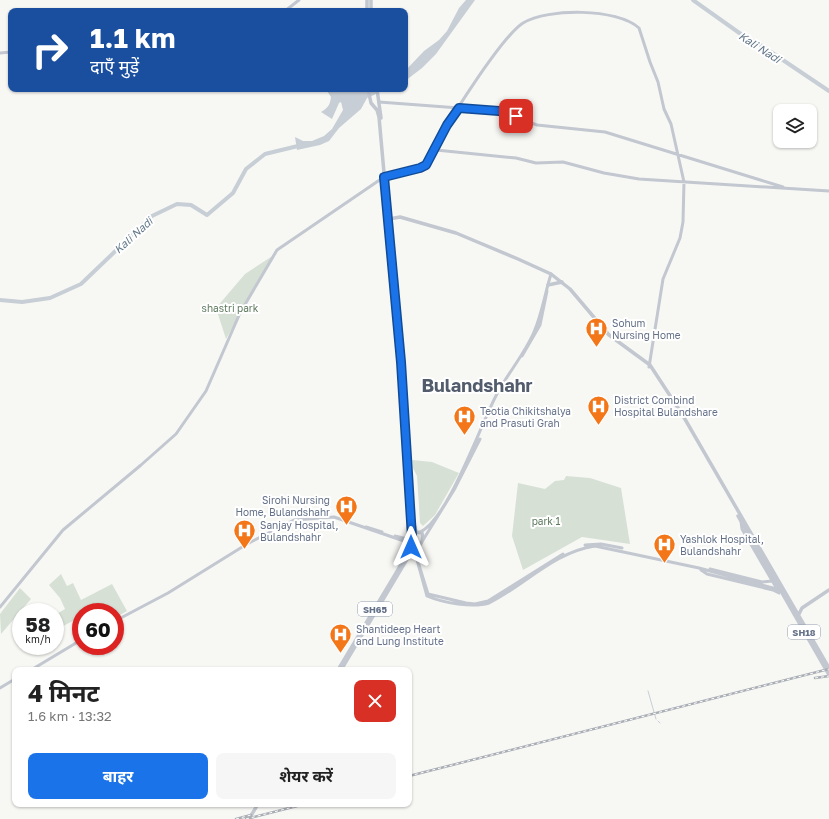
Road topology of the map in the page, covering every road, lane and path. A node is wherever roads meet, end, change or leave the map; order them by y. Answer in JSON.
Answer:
{"nodes":[{"id":1,"x":299,"y":0,"type":"edge"},
{"id":2,"x":289,"y":8,"type":"edge"},
{"id":3,"x":368,"y":92,"type":"edge"},
{"id":4,"x":378,"y":92,"type":"edge"},
{"id":5,"x":379,"y":100,"type":"junction"},
{"id":6,"x":459,"y":108,"type":"junction"},
{"id":7,"x":436,"y":150,"type":"junction"},
{"id":8,"x":678,"y":154,"type":"junction"},
{"id":9,"x":386,"y":176,"type":"junction"},
{"id":10,"x":684,"y":182,"type":"junction"},
{"id":11,"x":787,"y":188,"type":"junction"},
{"id":12,"x":829,"y":191,"type":"edge"},
{"id":13,"x":389,"y":218,"type":"junction"},
{"id":14,"x":550,"y":274,"type":"junction"},
{"id":15,"x":562,"y":283,"type":"junction"},
{"id":16,"x":548,"y":285,"type":"junction"},
{"id":17,"x":650,"y":366,"type":"junction"},
{"id":18,"x":741,"y":521,"type":"junction"},
{"id":19,"x":418,"y":532,"type":"junction"},
{"id":20,"x":411,"y":539,"type":"junction"},
{"id":21,"x":422,"y":541,"type":"junction"},
{"id":22,"x":414,"y":548,"type":"junction"},
{"id":23,"x":701,"y":569,"type":"junction"},
{"id":24,"x":772,"y":581,"type":"junction"},
{"id":25,"x":780,"y":590,"type":"junction"},
{"id":26,"x":829,"y":590,"type":"edge"},
{"id":27,"x":0,"y":607,"type":"edge"},
{"id":28,"x":124,"y":616,"type":"edge"},
{"id":29,"x":798,"y":616,"type":"junction"},
{"id":30,"x":72,"y":645,"type":"edge"},
{"id":31,"x":36,"y":667,"type":"edge"},
{"id":32,"x":341,"y":667,"type":"edge"},
{"id":33,"x":829,"y":668,"type":"edge"},
{"id":34,"x":829,"y":675,"type":"edge"},
{"id":35,"x":12,"y":681,"type":"edge"},
{"id":36,"x":0,"y":688,"type":"edge"},
{"id":37,"x":256,"y":807,"type":"edge"},
{"id":38,"x":249,"y":819,"type":"edge"}],
"edges":[{"from":1,"to":2,"type":"street"},
{"from":3,"to":9,"type":"main road"},
{"from":4,"to":5,"type":"main road"},
{"from":5,"to":6,"type":"street"},
{"from":5,"to":9,"type":"main road"},
{"from":6,"to":7,"type":"street"},
{"from":6,"to":8,"type":"street"},
{"from":6,"to":8,"type":"street"},
{"from":7,"to":9,"type":"street"},
{"from":7,"to":10,"type":"street"},
{"from":8,"to":10,"type":"street"},
{"from":8,"to":11,"type":"street"},
{"from":9,"to":13,"type":"main road"},
{"from":9,"to":27,"type":"street"},
{"from":10,"to":11,"type":"street"},
{"from":10,"to":17,"type":"street"},
{"from":11,"to":12,"type":"street"},
{"from":13,"to":14,"type":"main road"},
{"from":13,"to":19,"type":"main road"},
{"from":13,"to":20,"type":"main road"},
{"from":14,"to":15,"type":"main road"},
{"from":14,"to":16,"type":"street"},
{"from":15,"to":16,"type":"main road"},
{"from":15,"to":17,"type":"main road"},
{"from":16,"to":19,"type":"street"},
{"from":16,"to":21,"type":"street"},
{"from":17,"to":18,"type":"main road"},
{"from":17,"to":29,"type":"main road"},
{"from":18,"to":24,"type":"street"},
{"from":18,"to":25,"type":"main road"},
{"from":19,"to":20,"type":"main road"},
{"from":19,"to":21,"type":"main road"},
{"from":20,"to":22,"type":"main road"},
{"from":20,"to":28,"type":"street"},
{"from":21,"to":22,"type":"main road","number":"SH65"},
{"from":22,"to":23,"type":"street"},
{"from":22,"to":24,"type":"street"},
{"from":22,"to":32,"type":"main road","number":"SH65"},
{"from":23,"to":24,"type":"street"},
{"from":23,"to":25,"type":"street"},
{"from":25,"to":34,"type":"main road","number":"SH18"},
{"from":26,"to":29,"type":"main road","number":"SH18"},
{"from":29,"to":33,"type":"main road","number":"SH18"},
{"from":30,"to":31,"type":"street"},
{"from":35,"to":36,"type":"street"},
{"from":37,"to":38,"type":"main road"}]}
